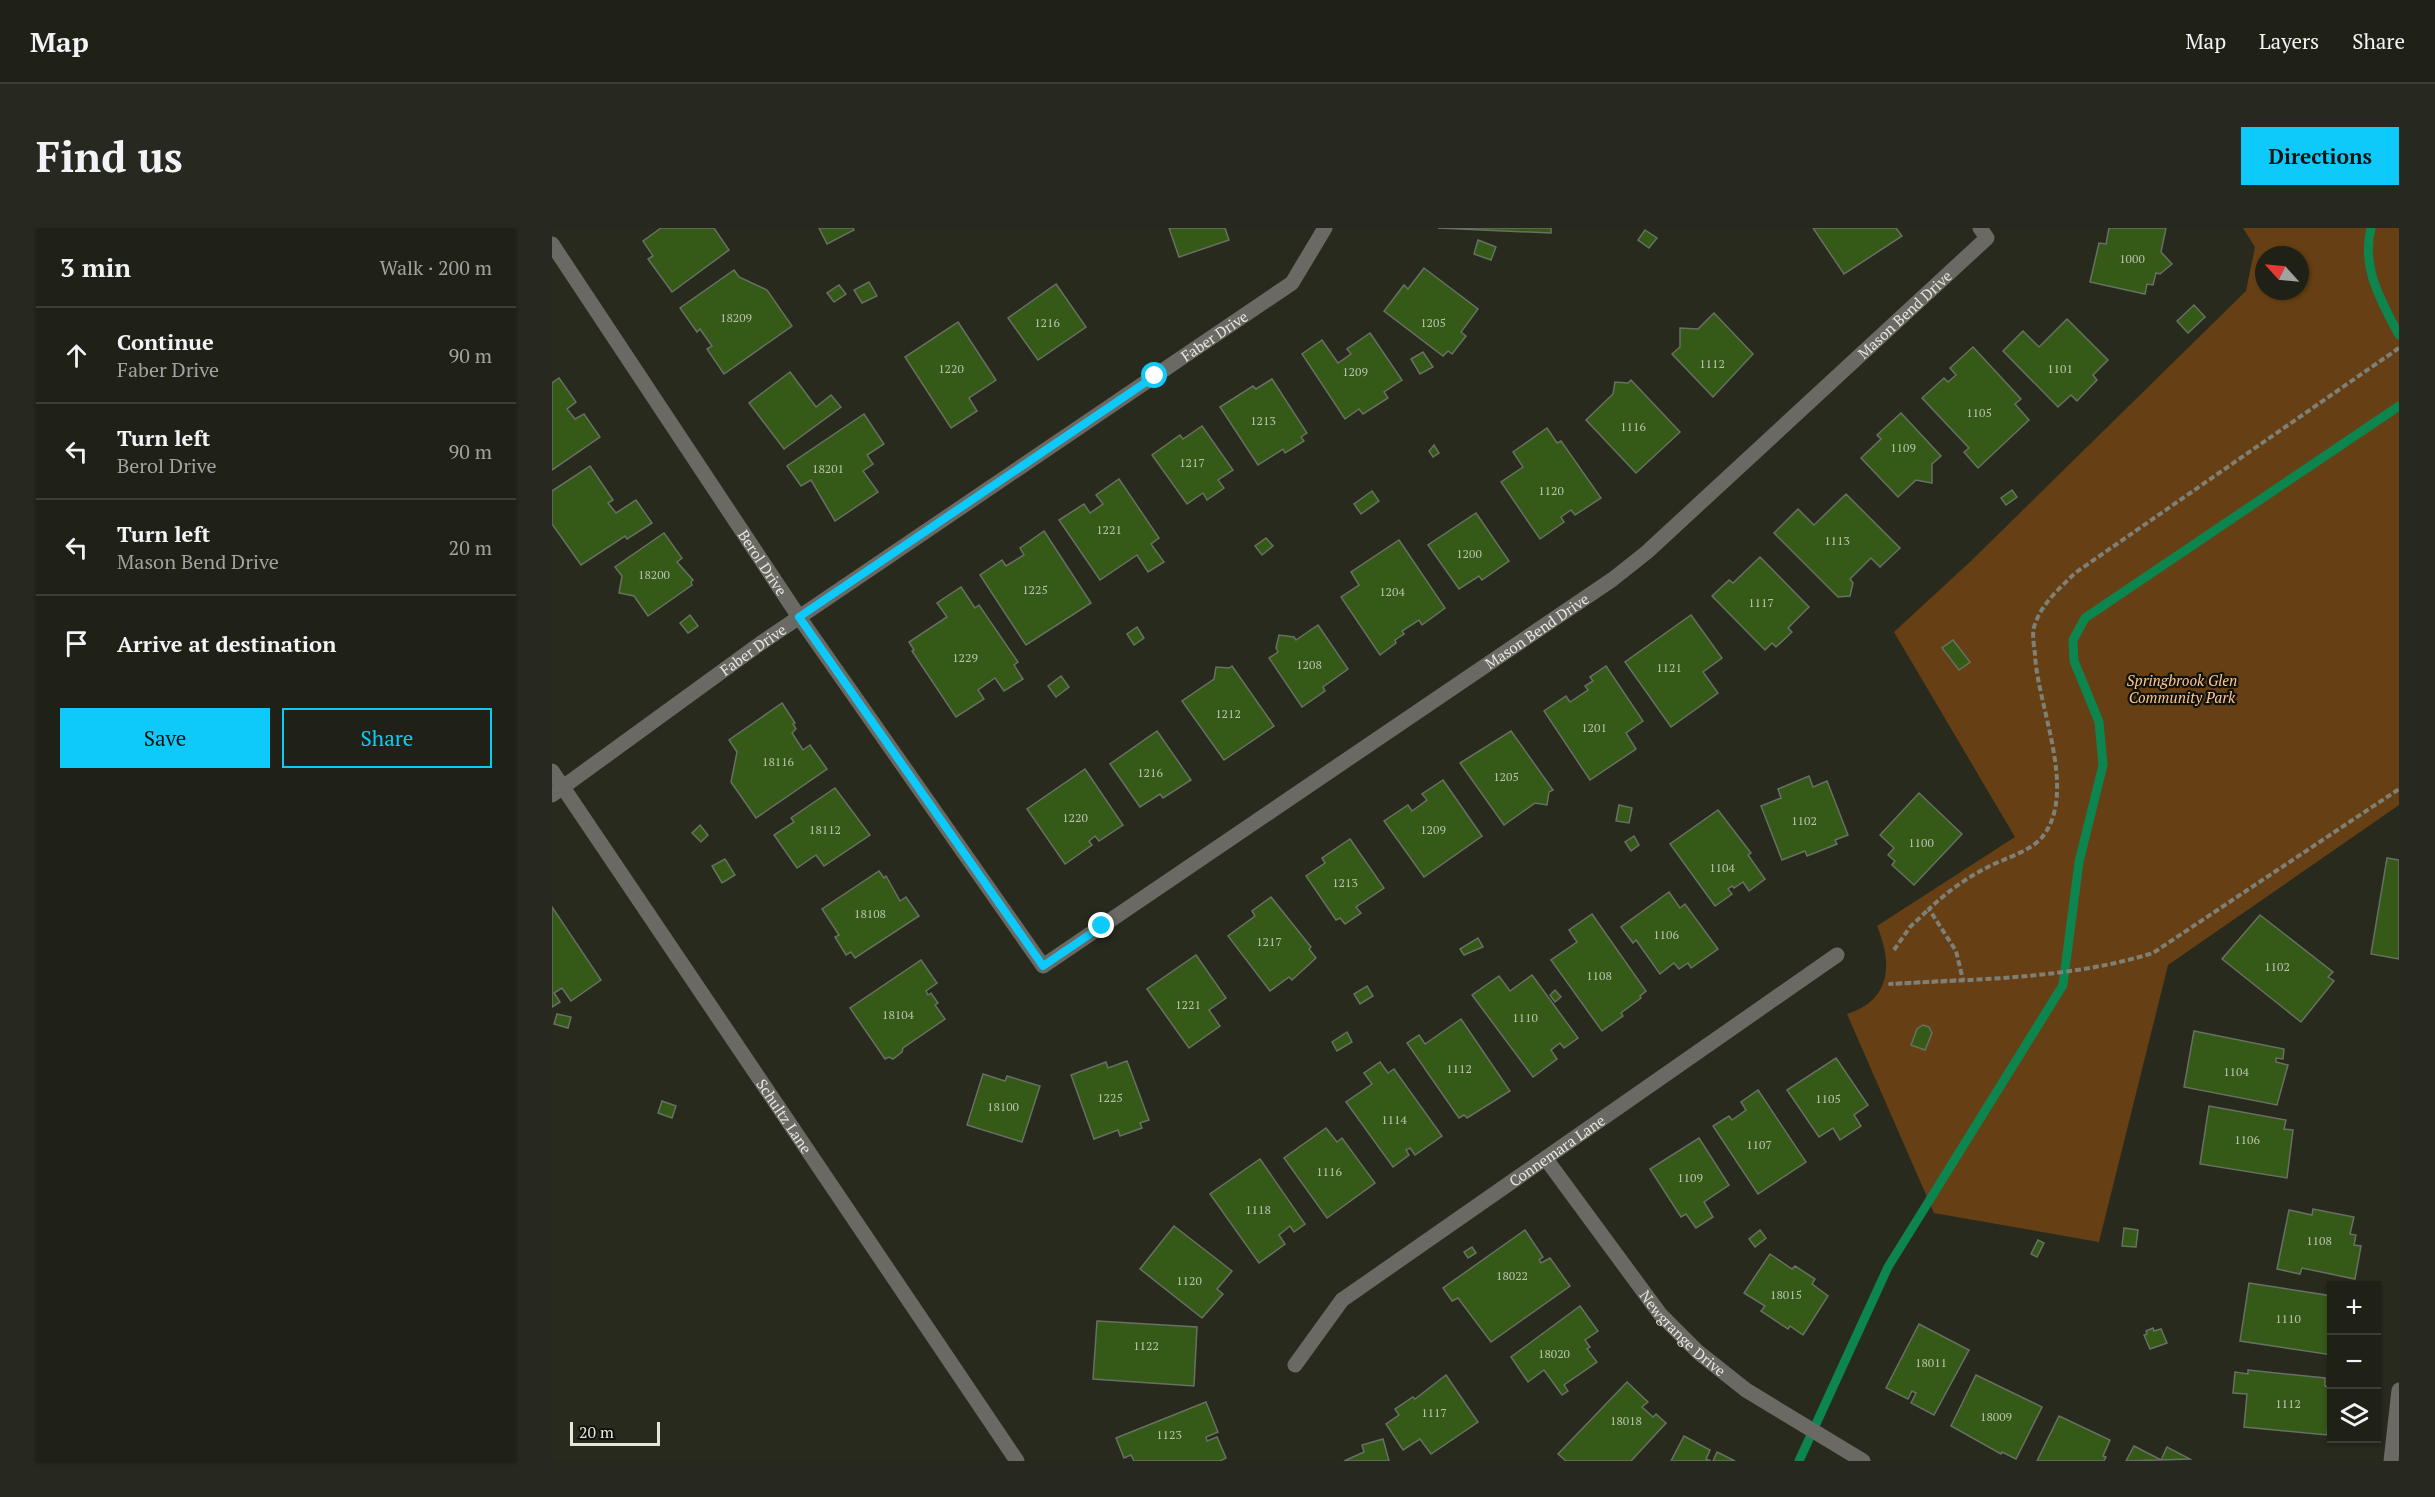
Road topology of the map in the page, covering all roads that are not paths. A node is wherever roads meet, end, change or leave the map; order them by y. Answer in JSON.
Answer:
{"nodes":[{"id":1,"x":1325,"y":228,"type":"edge"},
{"id":2,"x":1984,"y":233,"type":"edge"},
{"id":3,"x":552,"y":244,"type":"edge"},
{"id":4,"x":799,"y":617,"type":"junction"},
{"id":5,"x":552,"y":771,"type":"edge"},
{"id":6,"x":557,"y":791,"type":"edge"},
{"id":7,"x":1837,"y":955,"type":"dead end"},
{"id":8,"x":1043,"y":966,"type":"joint"},
{"id":9,"x":1546,"y":1159,"type":"junction"},
{"id":10,"x":1295,"y":1365,"type":"dead end"},
{"id":11,"x":2399,"y":1390,"type":"edge"},
{"id":12,"x":1858,"y":1458,"type":"edge"},
{"id":13,"x":1017,"y":1461,"type":"edge"},
{"id":14,"x":2391,"y":1461,"type":"edge"}],
"edges":[{"from":1,"to":4,"type":"street","name":"Faber Drive"},
{"from":2,"to":8,"type":"street","name":"Mason Bend Drive"},
{"from":3,"to":4,"type":"street","name":"Berol Drive"},
{"from":4,"to":6,"type":"street","name":"Faber Drive"},
{"from":4,"to":8,"type":"street","name":"Berol Drive"},
{"from":5,"to":6,"type":"street","name":"Schultz Lane"},
{"from":6,"to":13,"type":"street","name":"Schultz Lane"},
{"from":7,"to":9,"type":"street","name":"Connemara Lane"},
{"from":9,"to":10,"type":"street","name":"Connemara Lane"},
{"from":9,"to":12,"type":"street","name":"Newgrange Drive"},
{"from":11,"to":14,"type":"street"}]}
